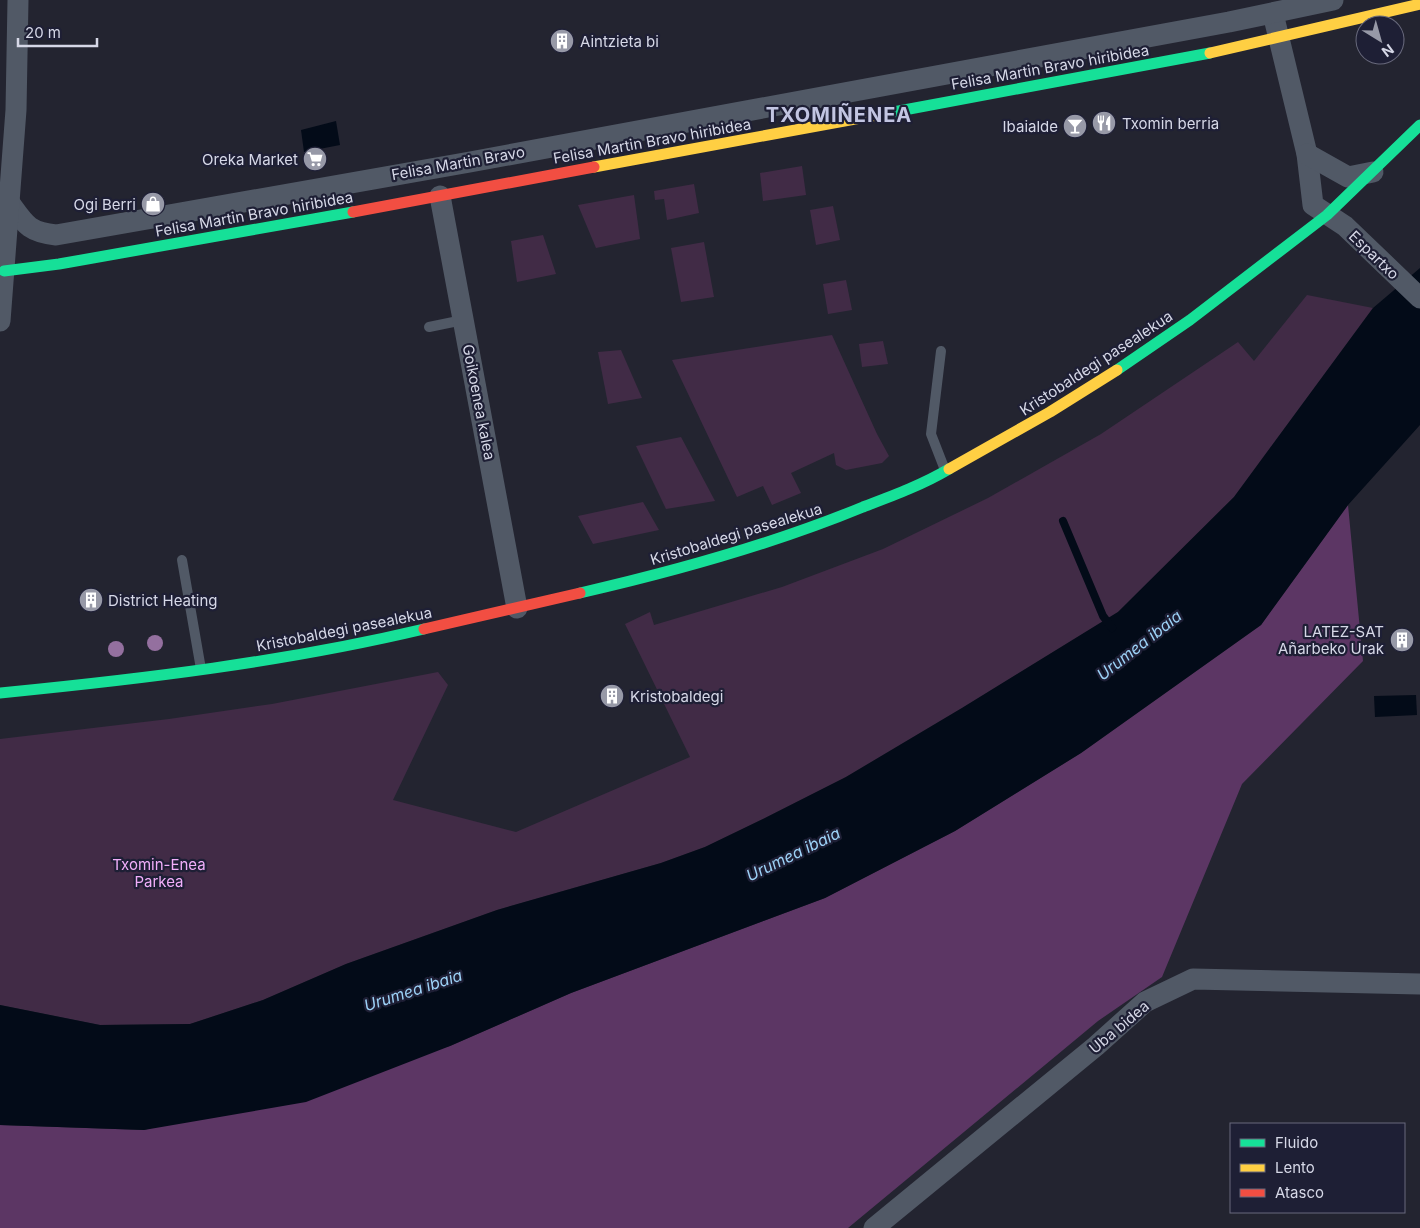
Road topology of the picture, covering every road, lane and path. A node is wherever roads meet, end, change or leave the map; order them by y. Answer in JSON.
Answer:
{"nodes":[{"id":1,"x":18,"y":0,"type":"edge"},
{"id":2,"x":1333,"y":0,"type":"edge"},
{"id":3,"x":1420,"y":4,"type":"edge"},
{"id":4,"x":1272,"y":6,"type":"edge"},
{"id":5,"x":1278,"y":37,"type":"junction"},
{"id":6,"x":1420,"y":125,"type":"edge"},
{"id":7,"x":1307,"y":154,"type":"junction"},
{"id":8,"x":1373,"y":172,"type":"junction"},
{"id":9,"x":440,"y":196,"type":"junction"},
{"id":10,"x":9,"y":202,"type":"junction"},
{"id":11,"x":1327,"y":215,"type":"junction"},
{"id":12,"x":4,"y":270,"type":"junction"},
{"id":13,"x":1420,"y":298,"type":"edge"},
{"id":14,"x":463,"y":320,"type":"junction"},
{"id":15,"x":0,"y":321,"type":"edge"},
{"id":16,"x":429,"y":327,"type":"dead end"},
{"id":17,"x":941,"y":351,"type":"dead end"},
{"id":18,"x":946,"y":471,"type":"junction"},
{"id":19,"x":182,"y":560,"type":"dead end"},
{"id":20,"x":517,"y":608,"type":"junction"},
{"id":21,"x":201,"y":670,"type":"junction"},
{"id":22,"x":3,"y":693,"type":"edge"},
{"id":23,"x":1420,"y":984,"type":"edge"},
{"id":24,"x":874,"y":1228,"type":"edge"}],
"edges":[{"from":1,"to":10,"type":"street"},
{"from":2,"to":4,"type":"street","name":"Felisa Martin Bravo"},
{"from":3,"to":5,"type":"street","name":"Felisa Martin Bravo hiribidea"},
{"from":4,"to":5,"type":"street","name":"Espartxo"},
{"from":4,"to":10,"type":"street","name":"Felisa Martin Bravo"},
{"from":5,"to":7,"type":"street","name":"Espartxo"},
{"from":5,"to":9,"type":"street","name":"Felisa Martin Bravo hiribidea"},
{"from":6,"to":8,"type":"street","name":"Kristobaldegi pasealekua"},
{"from":7,"to":8,"type":"street"},
{"from":7,"to":11,"type":"street","name":"Espartxo"},
{"from":8,"to":11,"type":"street","name":"Kristobaldegi pasealekua"},
{"from":9,"to":12,"type":"street","name":"Felisa Martin Bravo hiribidea"},
{"from":9,"to":14,"type":"street","name":"Goikoenea kalea"},
{"from":10,"to":12,"type":"street"},
{"from":11,"to":13,"type":"street","name":"Espartxo"},
{"from":11,"to":18,"type":"street","name":"Kristobaldegi pasealekua"},
{"from":12,"to":15,"type":"street"},
{"from":14,"to":16,"type":"lane"},
{"from":14,"to":20,"type":"street","name":"Goikoenea kalea"},
{"from":17,"to":18,"type":"lane"},
{"from":18,"to":20,"type":"street","name":"Kristobaldegi pasealekua"},
{"from":19,"to":21,"type":"lane"},
{"from":20,"to":21,"type":"street","name":"Kristobaldegi pasealekua"},
{"from":21,"to":22,"type":"street","name":"Kristobaldegi pasealekua"},
{"from":23,"to":24,"type":"street","name":"Uba bidea"}]}
